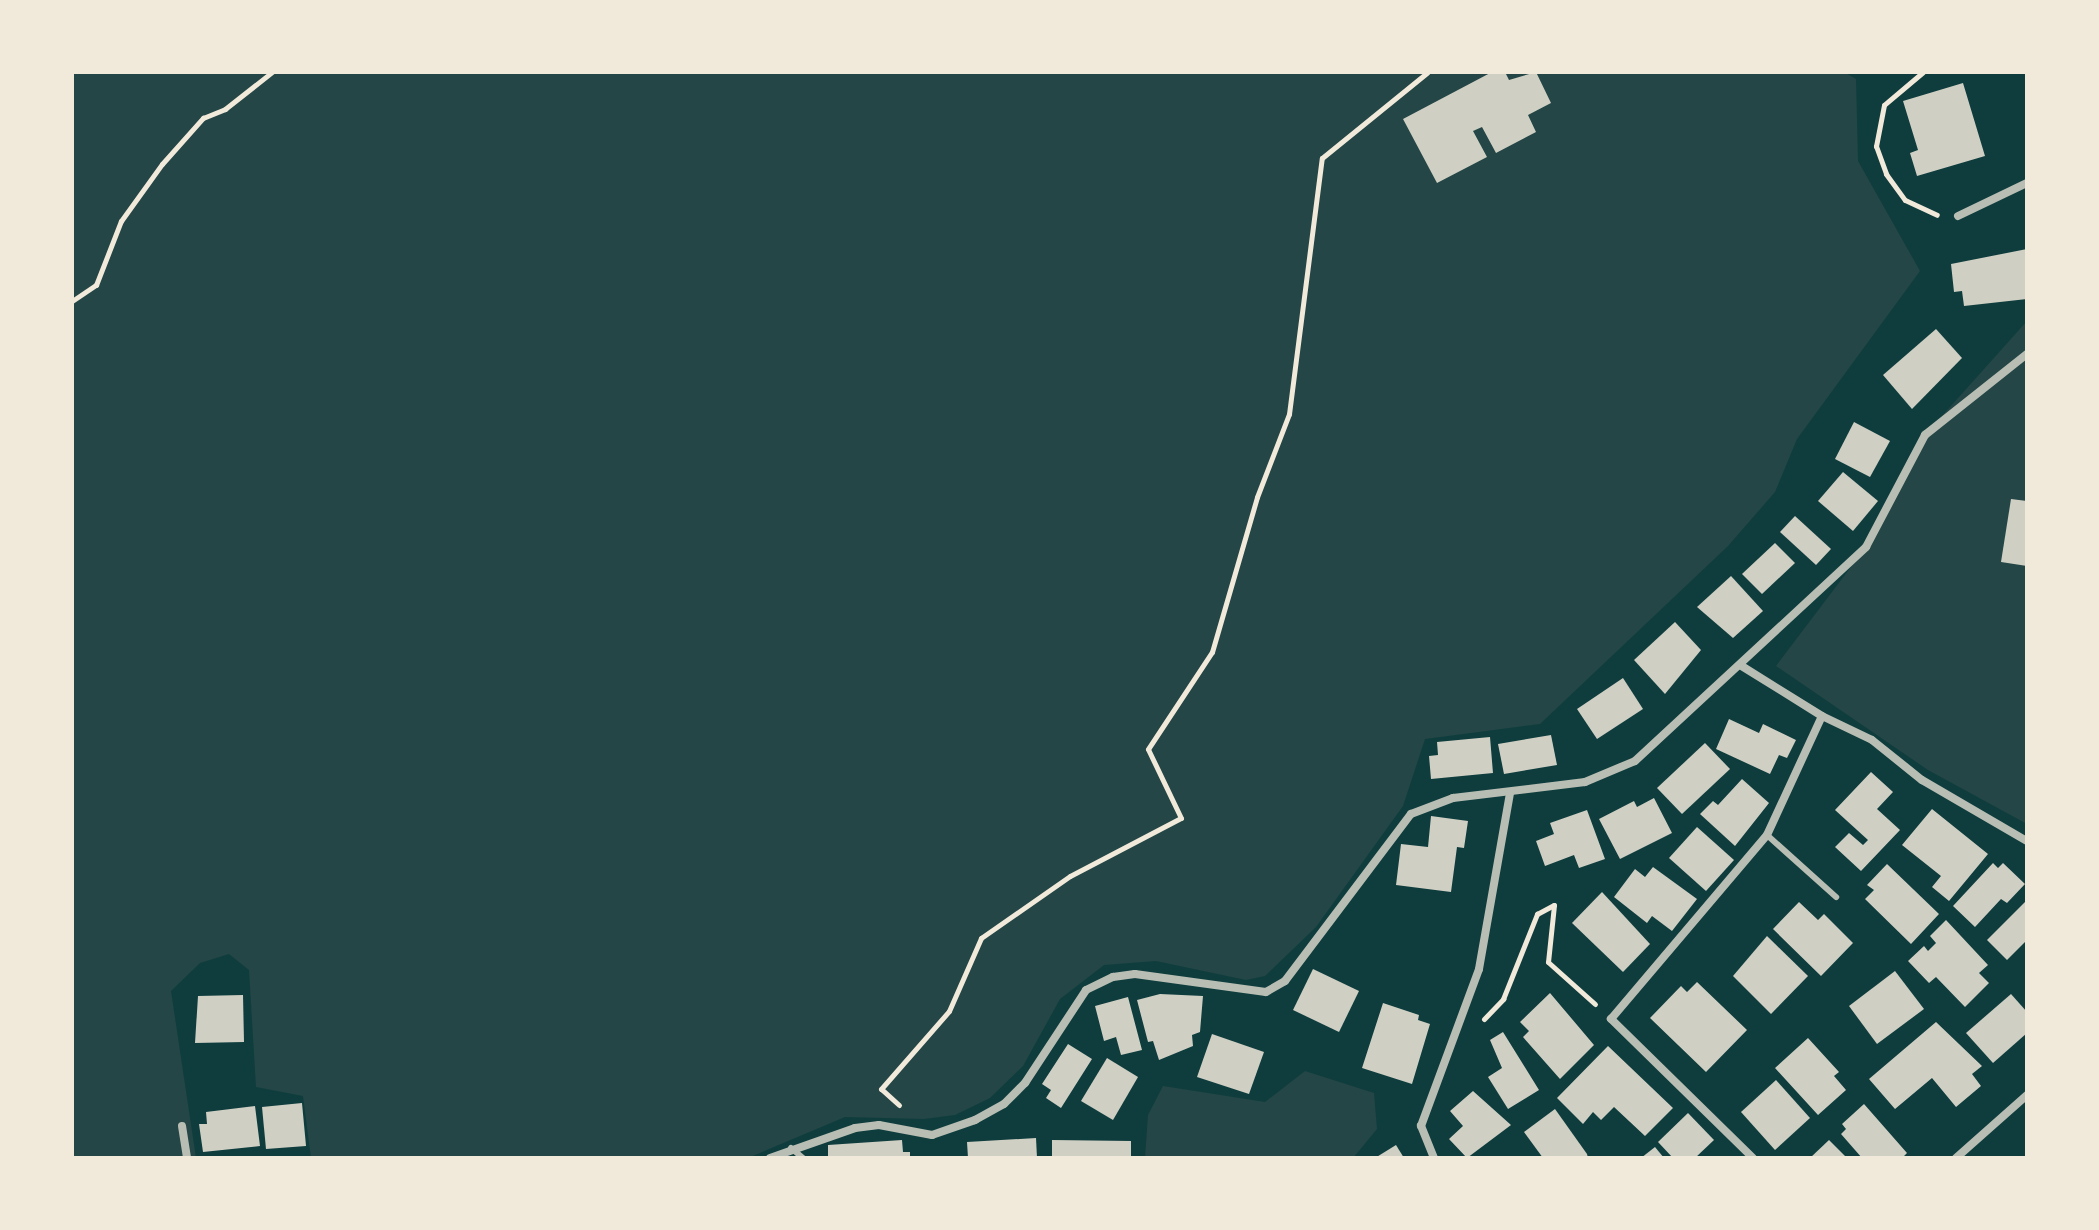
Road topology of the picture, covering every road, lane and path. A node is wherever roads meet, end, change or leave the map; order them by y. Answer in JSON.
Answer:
{"nodes":[{"id":1,"x":272,"y":72,"type":"edge"},
{"id":2,"x":1428,"y":72,"type":"edge"},
{"id":3,"x":1923,"y":72,"type":"edge"},
{"id":4,"x":2027,"y":183,"type":"edge"},
{"id":5,"x":1958,"y":216,"type":"joint"},
{"id":6,"x":72,"y":301,"type":"edge"},
{"id":7,"x":2027,"y":354,"type":"edge"},
{"id":8,"x":1740,"y":665,"type":"junction"},
{"id":9,"x":1822,"y":716,"type":"junction"},
{"id":10,"x":1510,"y":793,"type":"junction"},
{"id":11,"x":1767,"y":835,"type":"junction"},
{"id":12,"x":2027,"y":841,"type":"edge"},
{"id":13,"x":1836,"y":897,"type":"dead end"},
{"id":14,"x":1611,"y":1019,"type":"junction"},
{"id":15,"x":1456,"y":1027,"type":"junction"},
{"id":16,"x":2027,"y":1095,"type":"edge"},
{"id":17,"x":879,"y":1125,"type":"junction"},
{"id":18,"x":182,"y":1126,"type":"dead end"},
{"id":19,"x":791,"y":1148,"type":"junction"},
{"id":20,"x":187,"y":1158,"type":"edge"},
{"id":21,"x":770,"y":1158,"type":"edge"},
{"id":22,"x":803,"y":1158,"type":"edge"},
{"id":23,"x":1434,"y":1158,"type":"edge"},
{"id":24,"x":1753,"y":1158,"type":"edge"},
{"id":25,"x":1956,"y":1158,"type":"edge"}],
"edges":[{"from":1,"to":6,"type":"path"},
{"from":2,"to":17,"type":"path"},
{"from":3,"to":5,"type":"path"},
{"from":4,"to":5,"type":"street"},
{"from":7,"to":8,"type":"street"},
{"from":8,"to":9,"type":"street"},
{"from":8,"to":10,"type":"street"},
{"from":9,"to":11,"type":"street"},
{"from":9,"to":12,"type":"street"},
{"from":10,"to":15,"type":"street"},
{"from":10,"to":17,"type":"street"},
{"from":11,"to":13,"type":"lane"},
{"from":11,"to":14,"type":"street"},
{"from":14,"to":15,"type":"path"},
{"from":14,"to":24,"type":"street"},
{"from":15,"to":23,"type":"street"},
{"from":16,"to":25,"type":"street"},
{"from":17,"to":19,"type":"street"},
{"from":18,"to":20,"type":"street"},
{"from":19,"to":21,"type":"street"},
{"from":19,"to":22,"type":"lane"}]}
